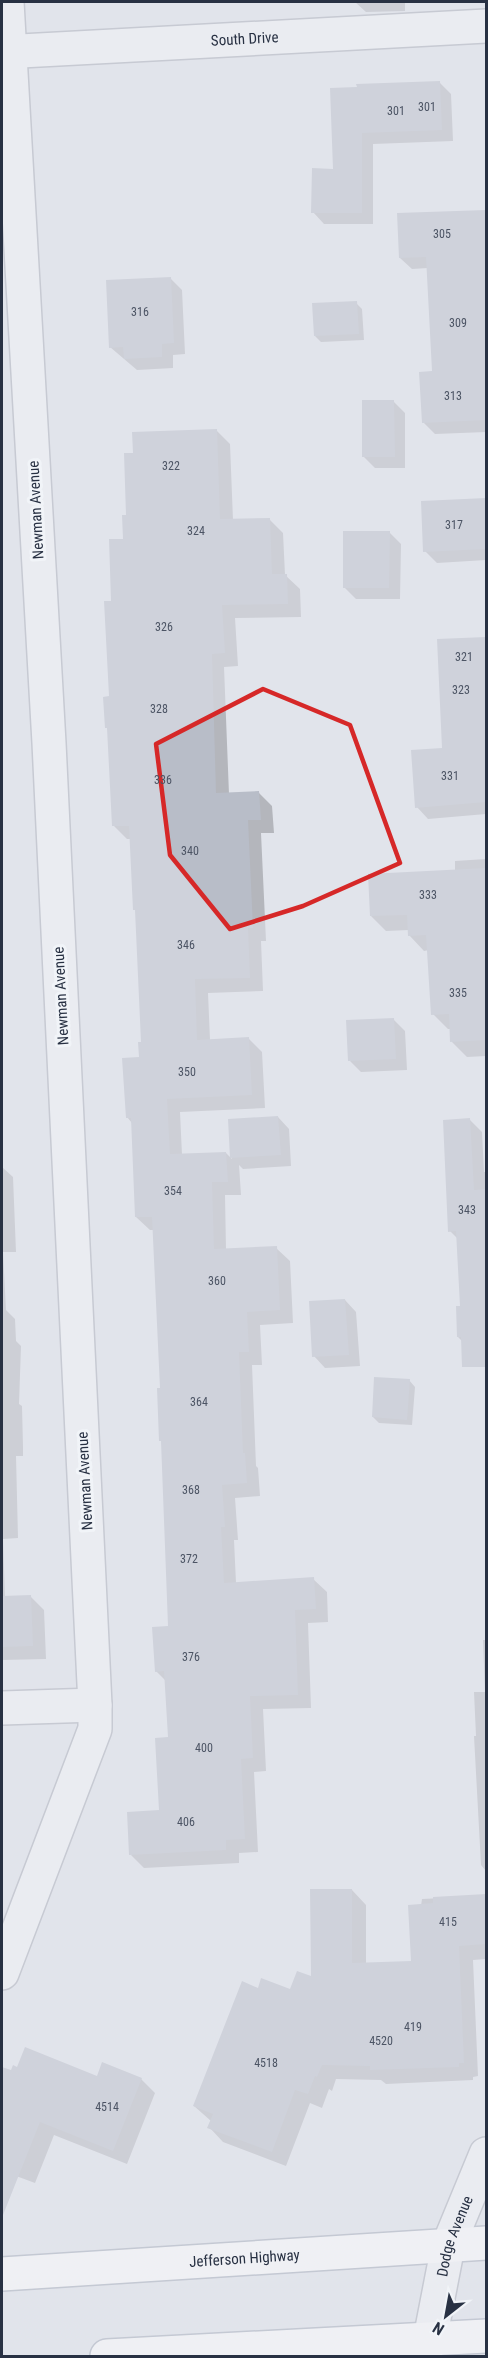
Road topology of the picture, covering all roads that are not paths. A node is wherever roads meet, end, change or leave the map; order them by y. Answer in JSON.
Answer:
{"nodes":[{"id":1,"x":7,"y":2,"type":"edge"},
{"id":2,"x":486,"y":26,"type":"edge"},
{"id":3,"x":6,"y":52,"type":"edge"},
{"id":4,"x":95,"y":1705,"type":"junction"},
{"id":5,"x":2,"y":1708,"type":"edge"},
{"id":6,"x":3,"y":1966,"type":"edge"},
{"id":7,"x":486,"y":2154,"type":"edge"},
{"id":8,"x":486,"y":2243,"type":"edge"},
{"id":9,"x":448,"y":2246,"type":"junction"},
{"id":10,"x":2,"y":2274,"type":"edge"},
{"id":11,"x":486,"y":2336,"type":"edge"},
{"id":12,"x":427,"y":2348,"type":"edge"},
{"id":13,"x":106,"y":2356,"type":"edge"}],
"edges":[{"from":1,"to":3,"type":"street","name":"Newman Avenue"},
{"from":2,"to":3,"type":"street","name":"South Drive"},
{"from":3,"to":4,"type":"street","name":"Newman Avenue"},
{"from":4,"to":5,"type":"street"},
{"from":4,"to":6,"type":"street","name":"Newman Avenue"},
{"from":7,"to":9,"type":"street","name":"Dodge Avenue"},
{"from":8,"to":9,"type":"main road","name":"Jefferson Highway"},
{"from":9,"to":10,"type":"main road","name":"Jefferson Highway"},
{"from":9,"to":12,"type":"street","name":"Dodge Avenue"},
{"from":11,"to":12,"type":"main road"},
{"from":12,"to":13,"type":"main road"}]}
